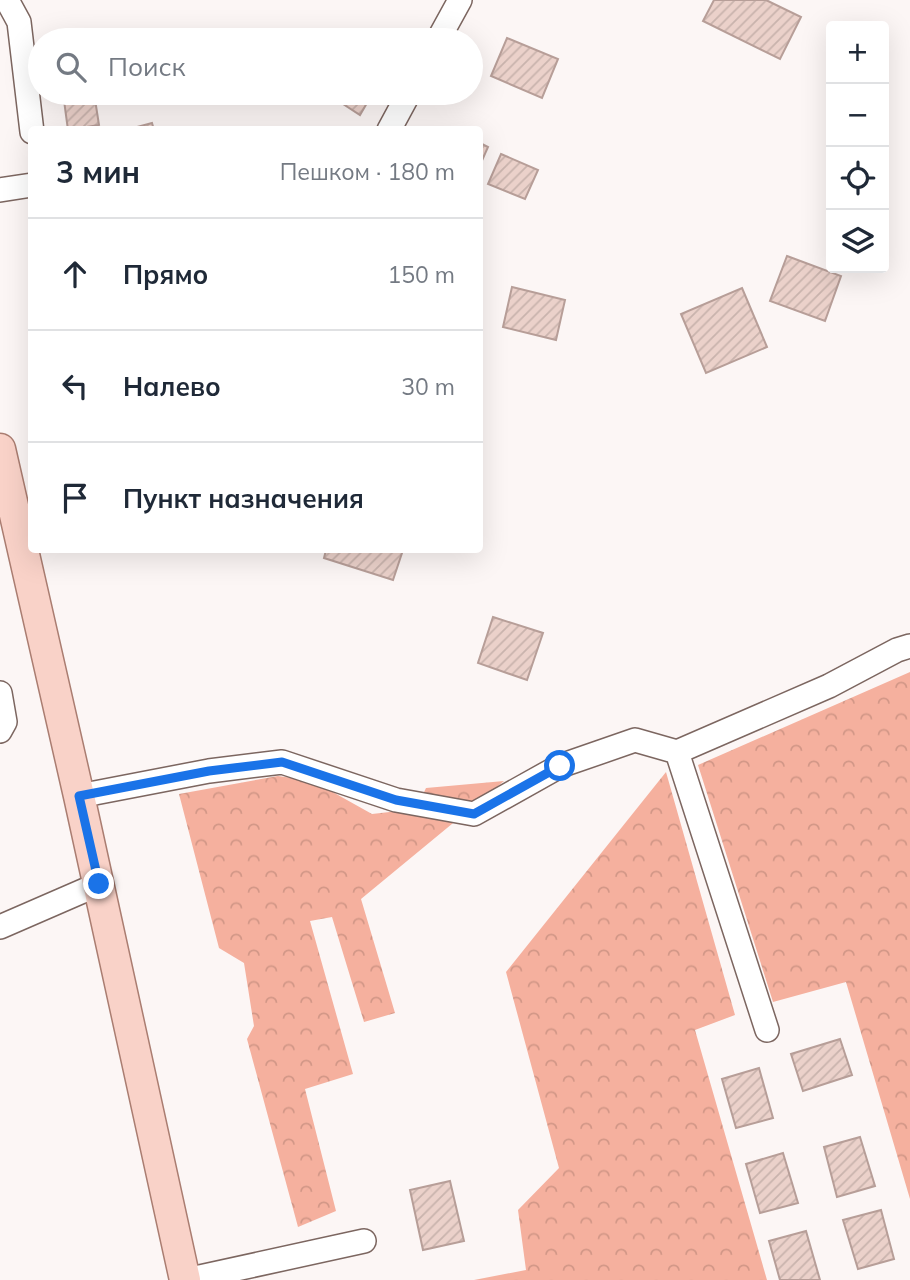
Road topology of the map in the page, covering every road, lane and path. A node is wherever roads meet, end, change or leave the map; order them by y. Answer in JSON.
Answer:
{"nodes":[{"id":1,"x":7,"y":0,"type":"edge"},
{"id":2,"x":460,"y":0,"type":"edge"},
{"id":3,"x":445,"y":28,"type":"edge"},
{"id":4,"x":28,"y":98,"type":"edge"},
{"id":5,"x":29,"y":105,"type":"edge"},
{"id":6,"x":403,"y":105,"type":"edge"},
{"id":7,"x":31,"y":126,"type":"edge"},
{"id":8,"x":391,"y":126,"type":"edge"},
{"id":9,"x":28,"y":186,"type":"edge"},
{"id":10,"x":0,"y":190,"type":"edge"},
{"id":11,"x":0,"y":449,"type":"edge"},
{"id":12,"x":23,"y":501,"type":"edge"},
{"id":13,"x":28,"y":527,"type":"edge"},
{"id":14,"x":33,"y":553,"type":"edge"},
{"id":15,"x":910,"y":646,"type":"edge"},
{"id":16,"x":0,"y":694,"type":"edge"},
{"id":17,"x":0,"y":731,"type":"edge"},
{"id":18,"x":677,"y":752,"type":"junction"},
{"id":19,"x":79,"y":796,"type":"junction"},
{"id":20,"x":99,"y":884,"type":"junction"},
{"id":21,"x":0,"y":927,"type":"edge"},
{"id":22,"x":767,"y":1030,"type":"dead end"},
{"id":23,"x":364,"y":1241,"type":"dead end"},
{"id":24,"x":185,"y":1280,"type":"edge"}],
"edges":[{"from":1,"to":4,"type":"street"},
{"from":2,"to":3,"type":"street"},
{"from":5,"to":7,"type":"street"},
{"from":6,"to":8,"type":"street"},
{"from":9,"to":10,"type":"street"},
{"from":11,"to":12,"type":"main road"},
{"from":12,"to":13,"type":"main road"},
{"from":14,"to":19,"type":"main road"},
{"from":15,"to":18,"type":"street"},
{"from":16,"to":17,"type":"street"},
{"from":18,"to":19,"type":"street"},
{"from":18,"to":22,"type":"street"},
{"from":19,"to":20,"type":"main road"},
{"from":20,"to":21,"type":"street"},
{"from":20,"to":24,"type":"main road"},
{"from":23,"to":24,"type":"street"}]}
